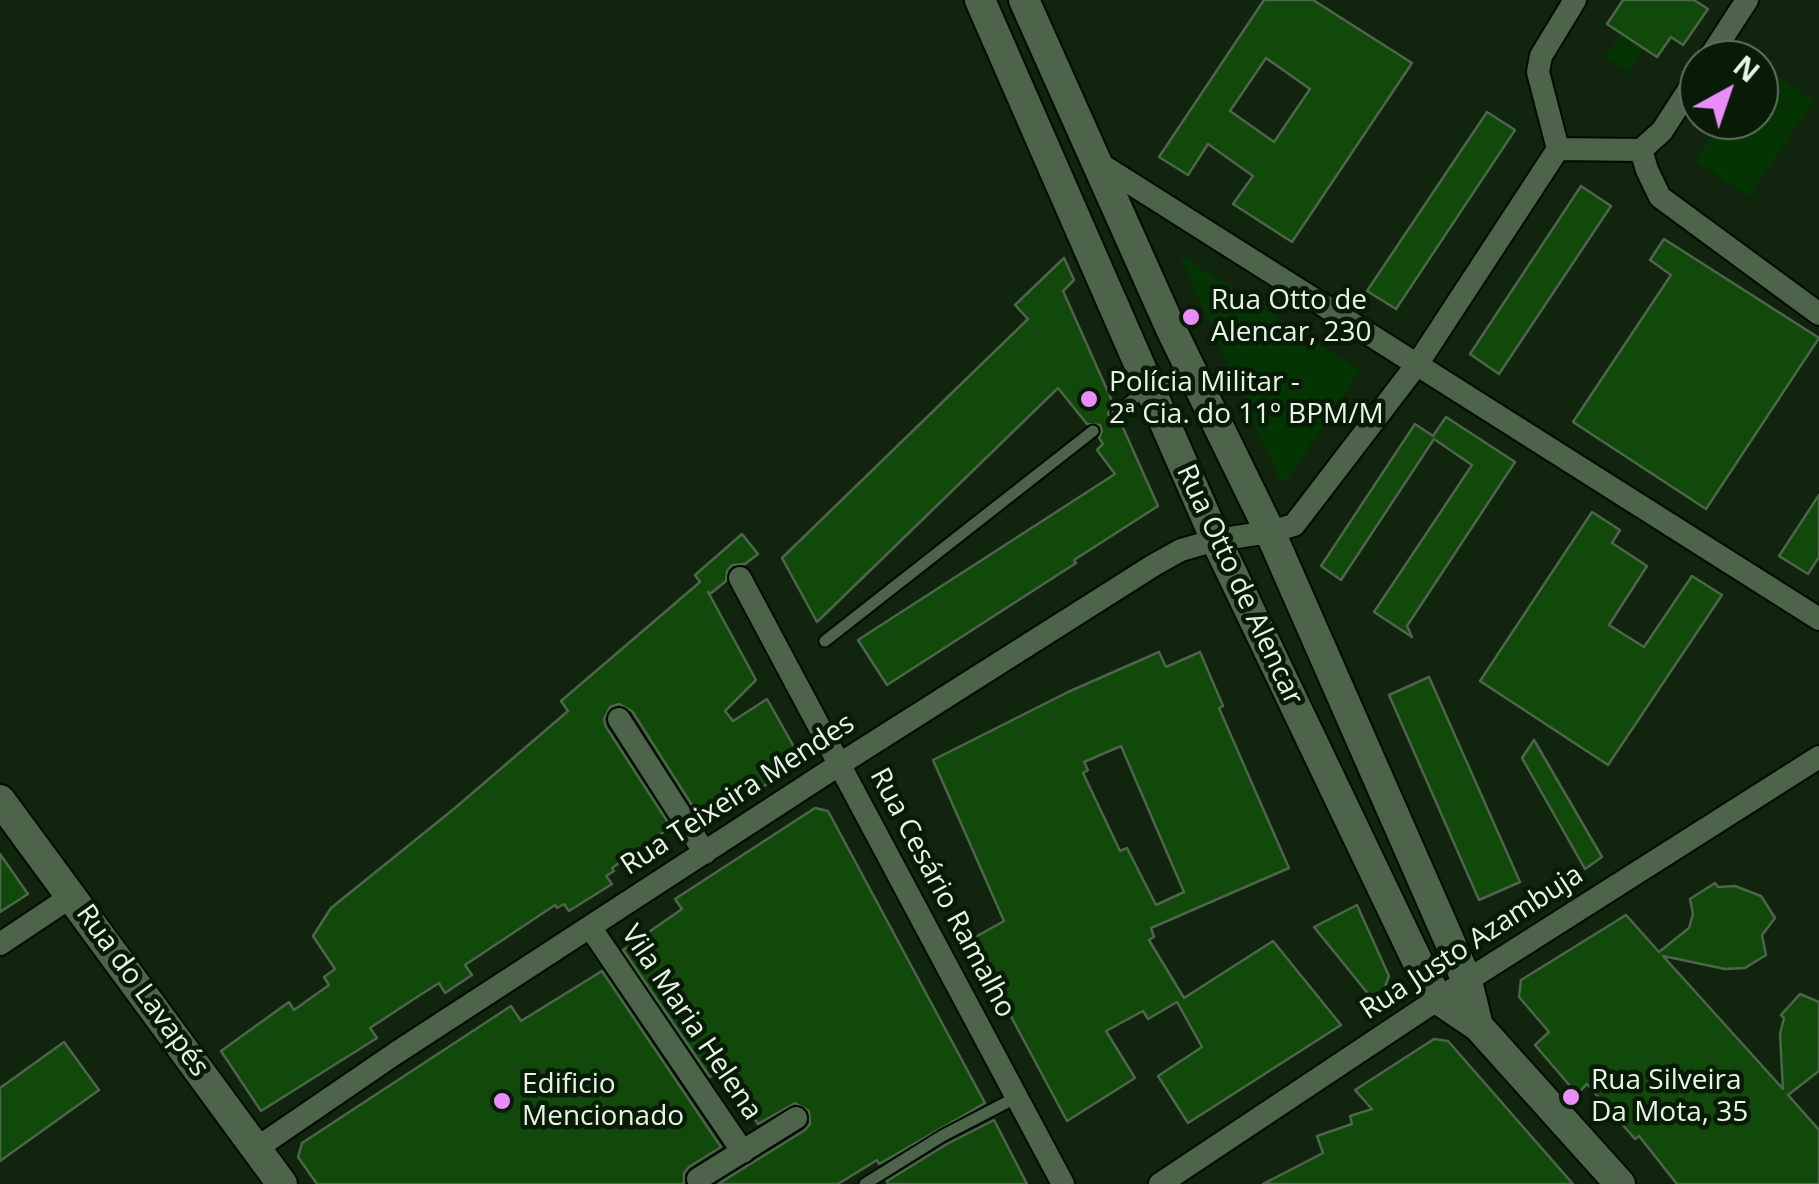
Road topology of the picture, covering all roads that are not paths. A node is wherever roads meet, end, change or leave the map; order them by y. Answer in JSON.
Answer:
{"nodes":[{"id":1,"x":980,"y":0,"type":"edge"},
{"id":2,"x":1024,"y":0,"type":"edge"},
{"id":3,"x":1576,"y":0,"type":"edge"},
{"id":4,"x":1747,"y":0,"type":"edge"},
{"id":5,"x":1721,"y":40,"type":"edge"},
{"id":6,"x":1679,"y":105,"type":"edge"},
{"id":7,"x":1558,"y":149,"type":"junction"},
{"id":8,"x":1642,"y":150,"type":"junction"},
{"id":9,"x":1096,"y":162,"type":"junction"},
{"id":10,"x":1819,"y":314,"type":"edge"},
{"id":11,"x":1418,"y":362,"type":"junction"},
{"id":12,"x":1191,"y":371,"type":"junction"},
{"id":13,"x":1149,"y":387,"type":"junction"},
{"id":14,"x":1117,"y":412,"type":"dead end"},
{"id":15,"x":1093,"y":431,"type":"dead end"},
{"id":16,"x":1270,"y":532,"type":"junction"},
{"id":17,"x":1216,"y":540,"type":"junction"},
{"id":18,"x":740,"y":578,"type":"dead end"},
{"id":19,"x":1819,"y":619,"type":"edge"},
{"id":20,"x":825,"y":641,"type":"dead end"},
{"id":21,"x":619,"y":719,"type":"dead end"},
{"id":22,"x":1819,"y":756,"type":"edge"},
{"id":23,"x":840,"y":764,"type":"junction"},
{"id":24,"x":0,"y":800,"type":"edge"},
{"id":25,"x":705,"y":852,"type":"junction"},
{"id":26,"x":72,"y":896,"type":"junction"},
{"id":27,"x":590,"y":927,"type":"junction"},
{"id":28,"x":0,"y":944,"type":"edge"},
{"id":29,"x":1467,"y":981,"type":"junction"},
{"id":30,"x":1438,"y":999,"type":"junction"},
{"id":31,"x":1478,"y":1026,"type":"junction"},
{"id":32,"x":1017,"y":1098,"type":"junction"},
{"id":33,"x":796,"y":1118,"type":"dead end"},
{"id":34,"x":257,"y":1148,"type":"junction"},
{"id":35,"x":743,"y":1152,"type":"junction"},
{"id":36,"x":698,"y":1179,"type":"dead end"},
{"id":37,"x":282,"y":1184,"type":"edge"},
{"id":38,"x":865,"y":1184,"type":"edge"},
{"id":39,"x":1063,"y":1184,"type":"edge"},
{"id":40,"x":1160,"y":1184,"type":"edge"},
{"id":41,"x":1620,"y":1184,"type":"edge"}],
"edges":[{"from":1,"to":13,"type":"main road","name":"Rua Otto de Alencar"},
{"from":2,"to":9,"type":"main road","name":"Rua Otto de Alencar"},
{"from":3,"to":7,"type":"street"},
{"from":4,"to":5,"type":"street"},
{"from":6,"to":8,"type":"street"},
{"from":7,"to":8,"type":"street"},
{"from":7,"to":11,"type":"street"},
{"from":8,"to":10,"type":"street"},
{"from":9,"to":11,"type":"street"},
{"from":9,"to":12,"type":"main road","name":"Rua Otto de Alencar"},
{"from":11,"to":16,"type":"street"},
{"from":11,"to":19,"type":"street"},
{"from":12,"to":13,"type":"lane"},
{"from":12,"to":16,"type":"main road","name":"Rua Otto de Alencar"},
{"from":13,"to":14,"type":"lane"},
{"from":13,"to":17,"type":"main road","name":"Rua Otto de Alencar"},
{"from":15,"to":20,"type":"lane"},
{"from":16,"to":17,"type":"street","name":"Rua Teixeira Mendes"},
{"from":16,"to":29,"type":"main road","name":"Rua Otto de Alencar"},
{"from":17,"to":23,"type":"street","name":"Rua Teixeira Mendes"},
{"from":17,"to":30,"type":"main road","name":"Rua Otto de Alencar"},
{"from":18,"to":23,"type":"street","name":"Rua Cesário Ramalho"},
{"from":21,"to":25,"type":"street"},
{"from":22,"to":29,"type":"street","name":"Rua Justo Azambuja"},
{"from":23,"to":25,"type":"street","name":"Rua Teixeira Mendes"},
{"from":23,"to":32,"type":"street","name":"Rua Cesário Ramalho"},
{"from":24,"to":26,"type":"main road","name":"Rua do Lavapés"},
{"from":25,"to":27,"type":"street","name":"Rua Teixeira Mendes"},
{"from":26,"to":28,"type":"street"},
{"from":26,"to":34,"type":"main road","name":"Rua do Lavapés"},
{"from":27,"to":34,"type":"street","name":"Rua Teixeira Mendes"},
{"from":27,"to":35,"type":"street","name":"Vila Maria Helena"},
{"from":29,"to":30,"type":"street","name":"Rua Justo Azambuja"},
{"from":29,"to":31,"type":"main road","name":"Rua Otto de Alencar"},
{"from":30,"to":31,"type":"main road"},
{"from":30,"to":40,"type":"street","name":"Rua Justo Azambuja"},
{"from":31,"to":41,"type":"main road"},
{"from":32,"to":38,"type":"lane"},
{"from":32,"to":39,"type":"street","name":"Rua Cesário Ramalho"},
{"from":33,"to":35,"type":"street","name":"Vila Maria Helena"},
{"from":34,"to":37,"type":"main road","name":"Rua do Lavapés"},
{"from":35,"to":36,"type":"street","name":"Vila Maria Helena"}]}
